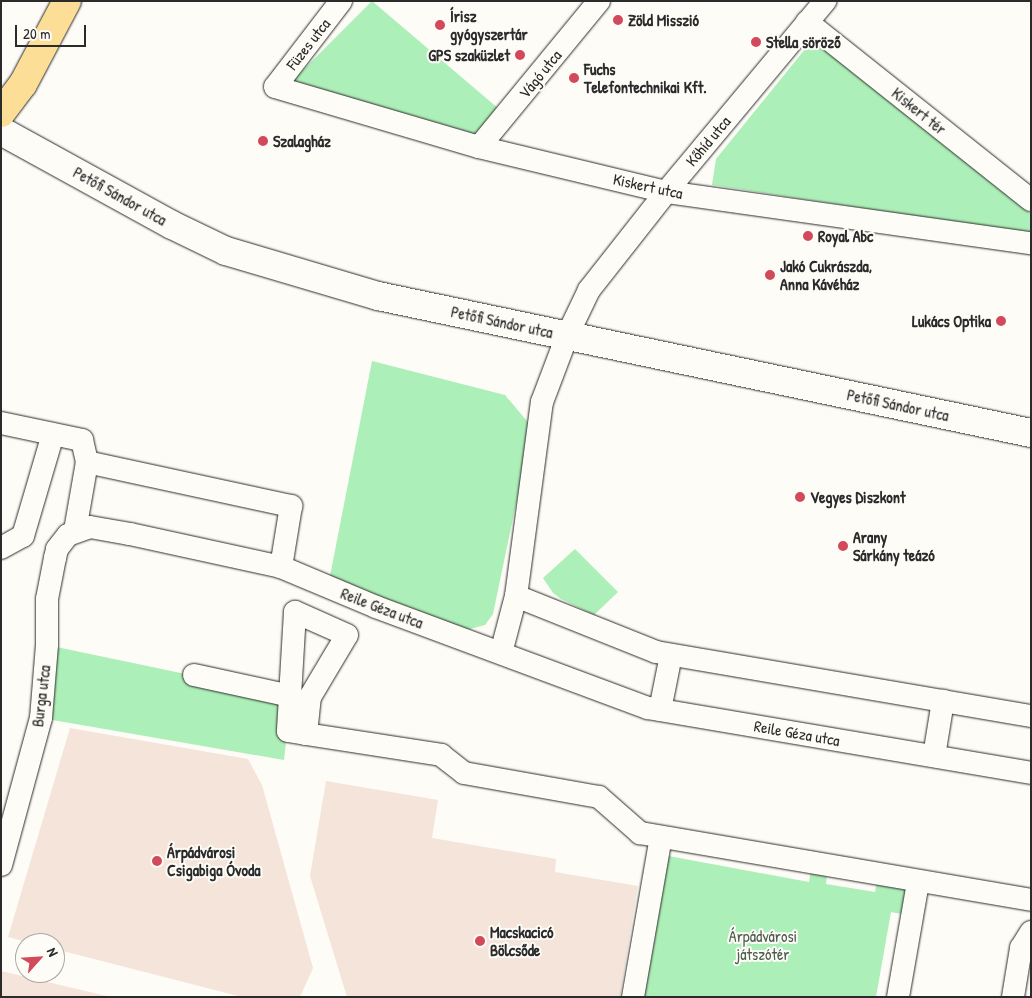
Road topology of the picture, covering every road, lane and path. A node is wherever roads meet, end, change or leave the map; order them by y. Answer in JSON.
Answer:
{"nodes":[{"id":1,"x":67,"y":1,"type":"edge"},
{"id":2,"x":341,"y":1,"type":"edge"},
{"id":3,"x":599,"y":1,"type":"edge"},
{"id":4,"x":825,"y":1,"type":"edge"},
{"id":5,"x":807,"y":22,"type":"junction"},
{"id":6,"x":275,"y":87,"type":"joint"},
{"id":7,"x":1,"y":113,"type":"edge"},
{"id":8,"x":1,"y":131,"type":"edge"},
{"id":9,"x":480,"y":147,"type":"junction"},
{"id":10,"x":666,"y":192,"type":"junction"},
{"id":11,"x":1031,"y":200,"type":"edge"},
{"id":12,"x":1031,"y":244,"type":"edge"},
{"id":13,"x":567,"y":336,"type":"junction"},
{"id":14,"x":1,"y":423,"type":"edge"},
{"id":15,"x":1031,"y":433,"type":"edge"},
{"id":16,"x":53,"y":434,"type":"junction"},
{"id":17,"x":87,"y":462,"type":"junction"},
{"id":18,"x":75,"y":531,"type":"junction"},
{"id":19,"x":1,"y":548,"type":"edge"},
{"id":20,"x":281,"y":567,"type":"junction"},
{"id":21,"x":516,"y":596,"type":"junction"},
{"id":22,"x":501,"y":652,"type":"junction"},
{"id":23,"x":671,"y":655,"type":"junction"},
{"id":24,"x":194,"y":675,"type":"dead end"},
{"id":25,"x":291,"y":696,"type":"junction"},
{"id":26,"x":943,"y":701,"type":"junction"},
{"id":27,"x":660,"y":710,"type":"junction"},
{"id":28,"x":1031,"y":716,"type":"edge"},
{"id":29,"x":306,"y":734,"type":"junction"},
{"id":30,"x":934,"y":756,"type":"junction"},
{"id":31,"x":1031,"y":773,"type":"edge"},
{"id":32,"x":661,"y":837,"type":"junction"},
{"id":33,"x":1,"y":865,"type":"edge"},
{"id":34,"x":918,"y":882,"type":"junction"},
{"id":35,"x":1031,"y":900,"type":"edge"},
{"id":36,"x":1031,"y":932,"type":"edge"},
{"id":37,"x":633,"y":997,"type":"edge"},
{"id":38,"x":898,"y":997,"type":"edge"},
{"id":39,"x":1012,"y":997,"type":"edge"}],
"edges":[{"from":1,"to":7,"type":"main road"},
{"from":2,"to":6,"type":"street","name":"Füzes utca"},
{"from":3,"to":9,"type":"street","name":"Vágó utca"},
{"from":4,"to":5,"type":"street","name":"Kőhíd utca"},
{"from":5,"to":10,"type":"street","name":"Kőhíd utca"},
{"from":5,"to":11,"type":"street","name":"Kiskert tér"},
{"from":6,"to":9,"type":"street","name":"Kiskert utca"},
{"from":8,"to":13,"type":"street","name":"Petőfi Sándor utca"},
{"from":9,"to":10,"type":"street","name":"Kiskert utca"},
{"from":10,"to":12,"type":"street","name":"Kiskert utca"},
{"from":10,"to":13,"type":"street","name":"Kőhíd utca"},
{"from":13,"to":15,"type":"street","name":"Petőfi Sándor utca"},
{"from":13,"to":21,"type":"street","name":"Kőhíd utca"},
{"from":14,"to":16,"type":"street"},
{"from":16,"to":17,"type":"street"},
{"from":16,"to":19,"type":"street"},
{"from":17,"to":18,"type":"street"},
{"from":17,"to":20,"type":"street"},
{"from":18,"to":20,"type":"street","name":"Reile Géza utca"},
{"from":18,"to":33,"type":"street","name":"Burga utca"},
{"from":20,"to":22,"type":"street","name":"Reile Géza utca"},
{"from":21,"to":22,"type":"street","name":"Kőhíd utca"},
{"from":21,"to":23,"type":"street"},
{"from":22,"to":27,"type":"street","name":"Reile Géza utca"},
{"from":23,"to":26,"type":"street"},
{"from":23,"to":27,"type":"street"},
{"from":24,"to":25,"type":"street"},
{"from":25,"to":29,"type":"street"},
{"from":25,"to":29,"type":"street"},
{"from":26,"to":28,"type":"street"},
{"from":26,"to":30,"type":"street"},
{"from":27,"to":30,"type":"street","name":"Reile Géza utca"},
{"from":29,"to":32,"type":"street"},
{"from":30,"to":31,"type":"street","name":"Reile Géza utca"},
{"from":32,"to":34,"type":"street"},
{"from":32,"to":37,"type":"street"},
{"from":34,"to":35,"type":"street"},
{"from":34,"to":38,"type":"street"},
{"from":36,"to":39,"type":"street"}]}
